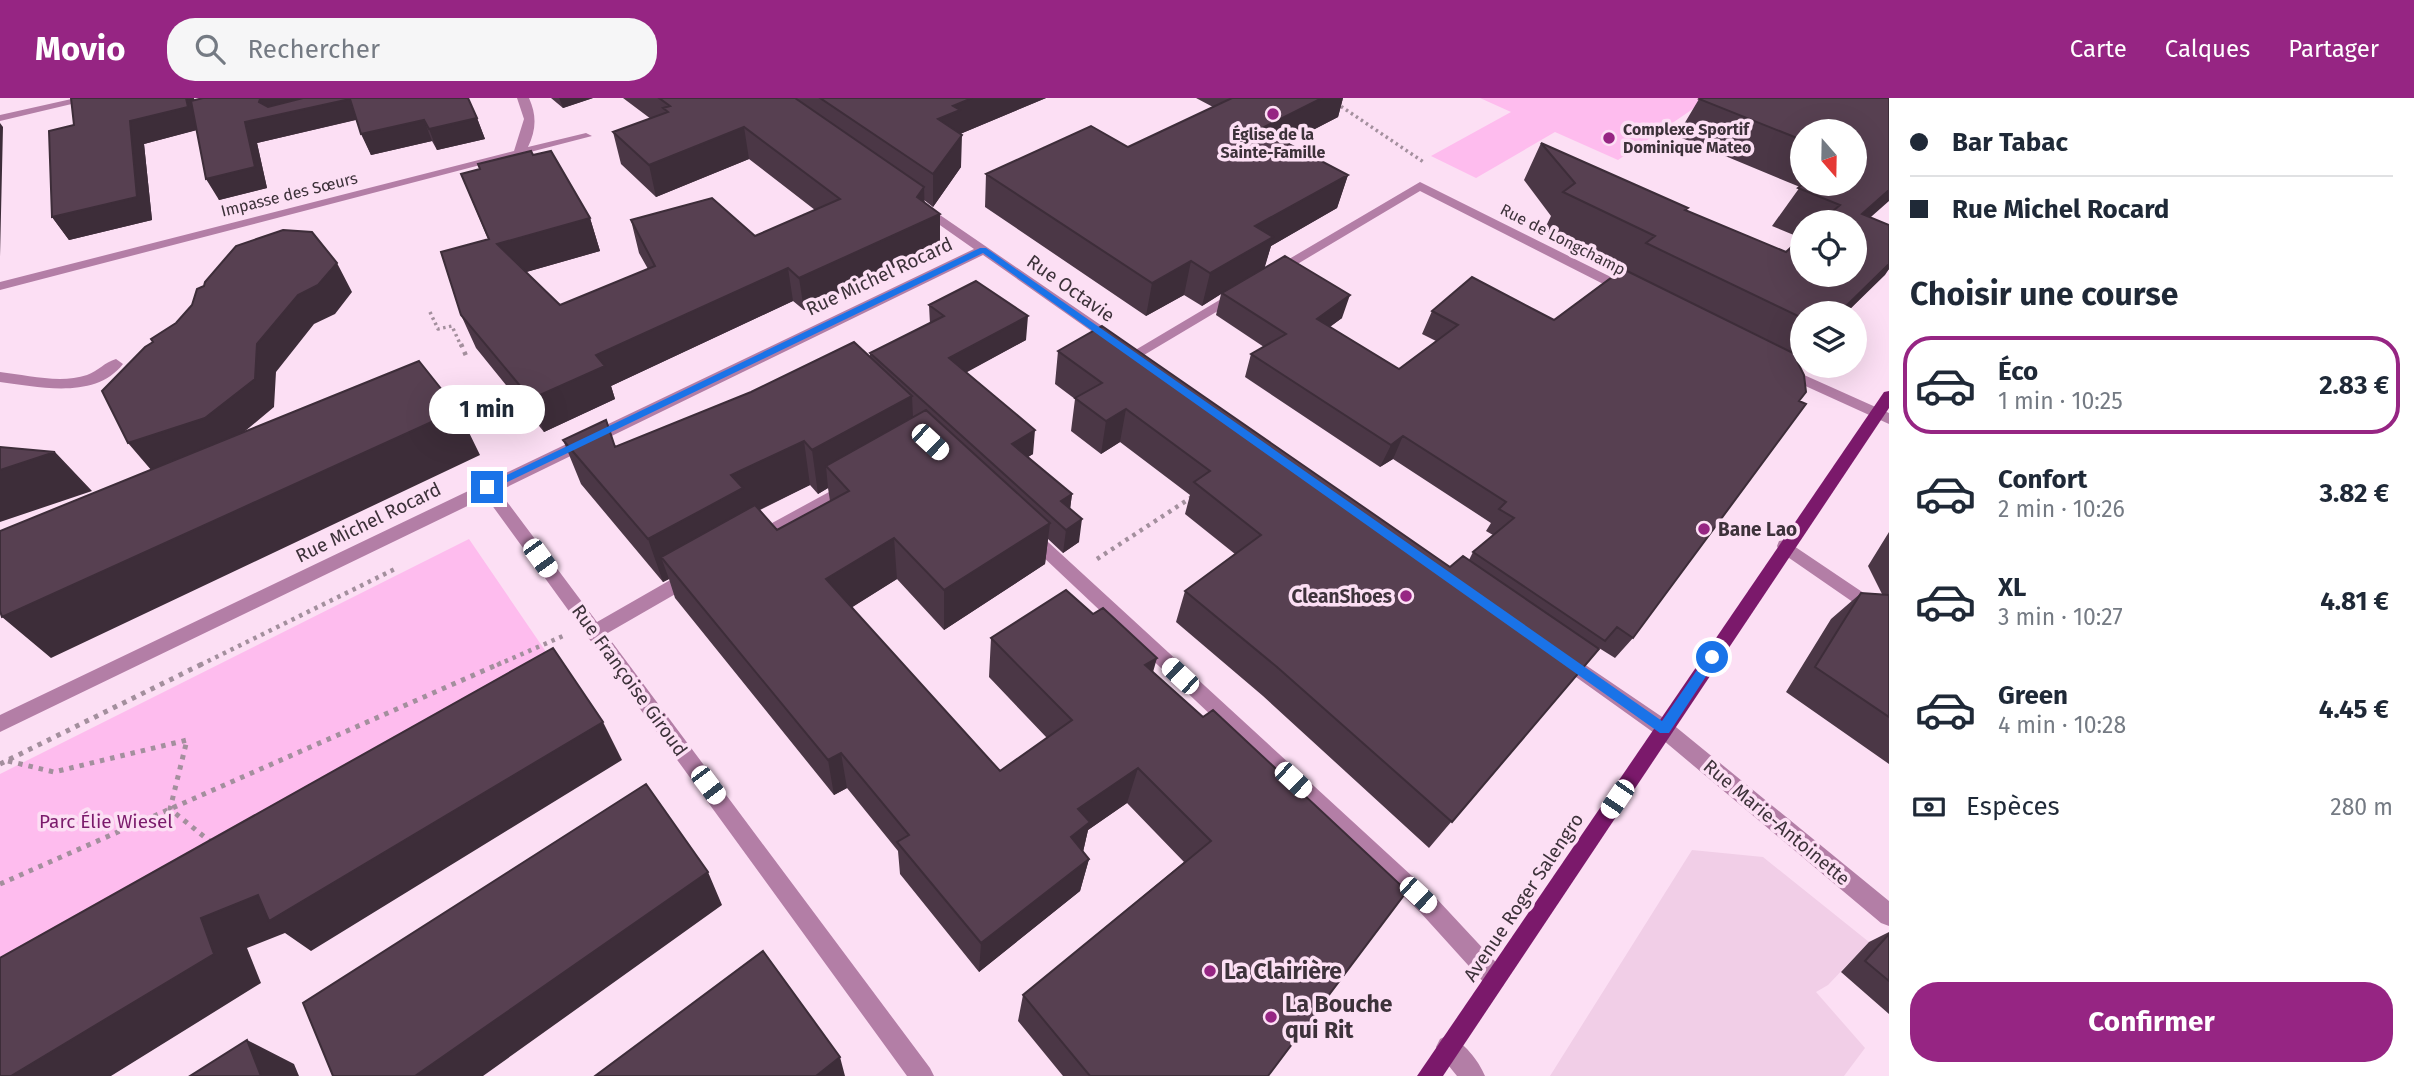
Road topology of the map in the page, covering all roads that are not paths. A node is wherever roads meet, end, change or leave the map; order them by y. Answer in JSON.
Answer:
{"nodes":[{"id":1,"x":91,"y":98,"type":"edge"},
{"id":2,"x":523,"y":98,"type":"edge"},
{"id":3,"x":0,"y":118,"type":"edge"},
{"id":4,"x":586,"y":136,"type":"dead end"},
{"id":5,"x":519,"y":153,"type":"junction"},
{"id":6,"x":907,"y":197,"type":"edge"},
{"id":7,"x":983,"y":250,"type":"junction"},
{"id":8,"x":0,"y":286,"type":"edge"},
{"id":9,"x":1642,"y":298,"type":"edge"},
{"id":10,"x":1134,"y":355,"type":"junction"},
{"id":11,"x":116,"y":364,"type":"dead end"},
{"id":12,"x":1151,"y":367,"type":"edge"},
{"id":13,"x":1777,"y":367,"type":"edge"},
{"id":14,"x":0,"y":377,"type":"edge"},
{"id":15,"x":1889,"y":396,"type":"edge"},
{"id":16,"x":1883,"y":417,"type":"edge"},
{"id":17,"x":871,"y":475,"type":"edge"},
{"id":18,"x":487,"y":487,"type":"junction"},
{"id":19,"x":1016,"y":522,"type":"edge"},
{"id":20,"x":1786,"y":546,"type":"junction"},
{"id":21,"x":743,"y":548,"type":"edge"},
{"id":22,"x":708,"y":568,"type":"edge"},
{"id":23,"x":1889,"y":620,"type":"edge"},
{"id":24,"x":595,"y":632,"type":"junction"},
{"id":25,"x":1550,"y":648,"type":"edge"},
{"id":26,"x":0,"y":724,"type":"edge"},
{"id":27,"x":1664,"y":729,"type":"junction"},
{"id":28,"x":1889,"y":915,"type":"edge"},
{"id":29,"x":1495,"y":978,"type":"junction"},
{"id":30,"x":1448,"y":1047,"type":"junction"},
{"id":31,"x":922,"y":1076,"type":"edge"},
{"id":32,"x":1429,"y":1076,"type":"edge"},
{"id":33,"x":1473,"y":1076,"type":"edge"}],
"edges":[{"from":1,"to":3,"type":"street"},
{"from":2,"to":5,"type":"street"},
{"from":4,"to":5,"type":"street","name":"Impasse des Sœurs"},
{"from":5,"to":8,"type":"street","name":"Impasse des Sœurs"},
{"from":6,"to":7,"type":"street","name":"Rue Octavie"},
{"from":7,"to":10,"type":"street","name":"Rue Octavie"},
{"from":7,"to":18,"type":"street","name":"Rue Michel Rocard"},
{"from":9,"to":10,"type":"street","name":"Rue de Longchamp"},
{"from":10,"to":12,"type":"street","name":"Rue Octavie"},
{"from":11,"to":14,"type":"street"},
{"from":13,"to":16,"type":"street"},
{"from":15,"to":16,"type":"main road","name":"Avenue Roger Salengro"},
{"from":16,"to":20,"type":"main road","name":"Avenue Roger Salengro"},
{"from":17,"to":21,"type":"street"},
{"from":18,"to":24,"type":"street","name":"Rue Françoise Giroud"},
{"from":18,"to":26,"type":"street","name":"Rue Michel Rocard"},
{"from":19,"to":29,"type":"street"},
{"from":20,"to":23,"type":"street"},
{"from":20,"to":27,"type":"main road","name":"Avenue Roger Salengro"},
{"from":22,"to":24,"type":"street"},
{"from":24,"to":31,"type":"street","name":"Rue Françoise Giroud"},
{"from":25,"to":27,"type":"street"},
{"from":27,"to":28,"type":"street","name":"Rue Marie-Antoinette"},
{"from":27,"to":29,"type":"main road","name":"Avenue Roger Salengro"},
{"from":29,"to":30,"type":"main road","name":"Avenue Roger Salengro"},
{"from":30,"to":32,"type":"main road","name":"Avenue Roger Salengro"},
{"from":30,"to":33,"type":"street"}]}
